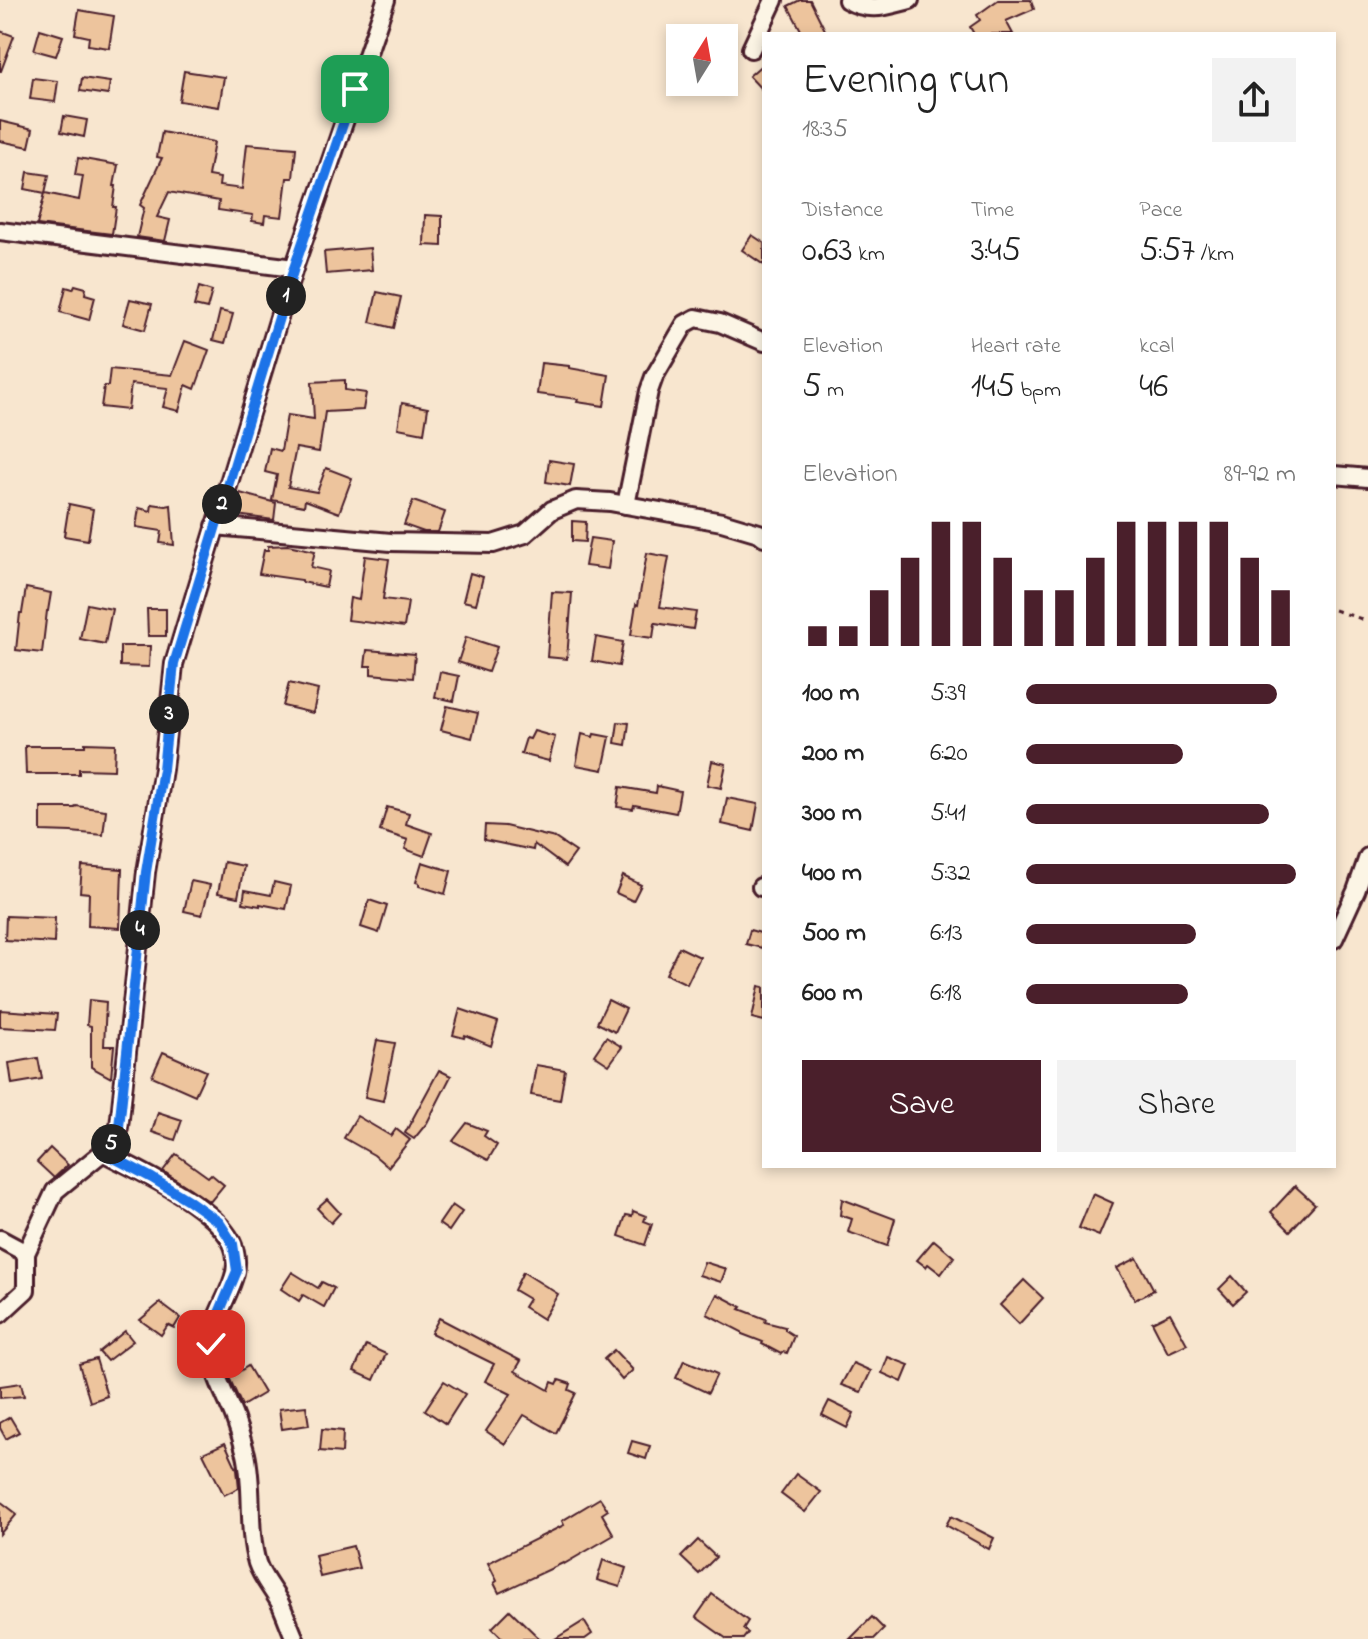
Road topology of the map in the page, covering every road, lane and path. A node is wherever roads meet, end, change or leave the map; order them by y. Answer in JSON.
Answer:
{"nodes":[{"id":1,"x":386,"y":0,"type":"edge"},
{"id":2,"x":774,"y":0,"type":"edge"},
{"id":3,"x":847,"y":0,"type":"edge"},
{"id":4,"x":910,"y":0,"type":"edge"},
{"id":5,"x":751,"y":49,"type":"dead end"},
{"id":6,"x":0,"y":231,"type":"edge"},
{"id":7,"x":294,"y":268,"type":"junction"},
{"id":8,"x":762,"y":341,"type":"edge"},
{"id":9,"x":1336,"y":475,"type":"edge"},
{"id":10,"x":1368,"y":478,"type":"edge"},
{"id":11,"x":626,"y":505,"type":"junction"},
{"id":12,"x":215,"y":526,"type":"junction"},
{"id":13,"x":762,"y":535,"type":"edge"},
{"id":14,"x":1336,"y":611,"type":"edge"},
{"id":15,"x":1368,"y":621,"type":"edge"},
{"id":16,"x":1368,"y":857,"type":"edge"},
{"id":17,"x":1336,"y":935,"type":"edge"},
{"id":18,"x":103,"y":1152,"type":"junction"},
{"id":19,"x":0,"y":1239,"type":"edge"},
{"id":20,"x":26,"y":1253,"type":"junction"},
{"id":21,"x":0,"y":1314,"type":"edge"},
{"id":22,"x":295,"y":1639,"type":"edge"}],
"edges":[{"from":1,"to":7,"type":"street"},
{"from":2,"to":5,"type":"street"},
{"from":3,"to":4,"type":"street"},
{"from":6,"to":7,"type":"street"},
{"from":7,"to":12,"type":"street"},
{"from":8,"to":11,"type":"street"},
{"from":9,"to":10,"type":"street"},
{"from":11,"to":12,"type":"street"},
{"from":11,"to":13,"type":"street"},
{"from":12,"to":18,"type":"street"},
{"from":14,"to":15,"type":"path"},
{"from":16,"to":17,"type":"street"},
{"from":18,"to":20,"type":"street"},
{"from":18,"to":22,"type":"street"},
{"from":19,"to":20,"type":"street"},
{"from":20,"to":21,"type":"street"}]}
